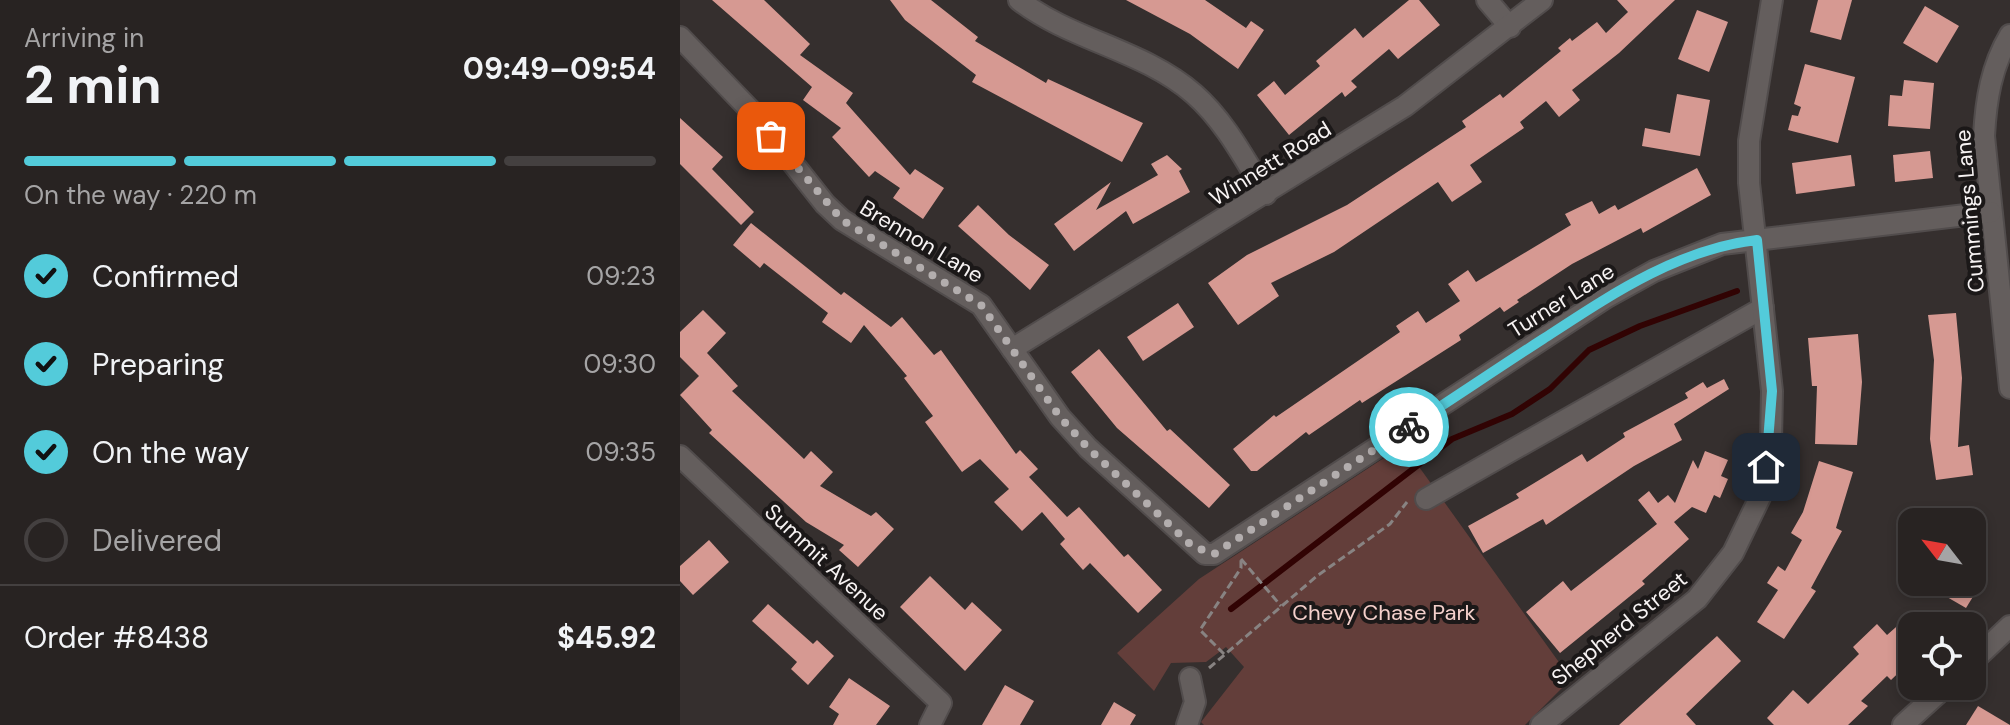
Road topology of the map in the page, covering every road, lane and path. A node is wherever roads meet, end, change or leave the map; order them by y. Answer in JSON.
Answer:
{"nodes":[{"id":1,"x":1019,"y":0,"type":"edge"},
{"id":2,"x":1487,"y":0,"type":"edge"},
{"id":3,"x":1542,"y":0,"type":"edge"},
{"id":4,"x":1772,"y":0,"type":"edge"},
{"id":5,"x":1510,"y":27,"type":"junction"},
{"id":6,"x":2010,"y":35,"type":"edge"},
{"id":7,"x":680,"y":37,"type":"edge"},
{"id":8,"x":1266,"y":194,"type":"junction"},
{"id":9,"x":1991,"y":212,"type":"junction"},
{"id":10,"x":1757,"y":240,"type":"junction"},
{"id":11,"x":1763,"y":308,"type":"junction"},
{"id":12,"x":1012,"y":349,"type":"junction"},
{"id":13,"x":2010,"y":388,"type":"edge"},
{"id":14,"x":680,"y":456,"type":"edge"},
{"id":15,"x":1417,"y":499,"type":"joint"},
{"id":16,"x":1236,"y":551,"type":"junction"},
{"id":17,"x":1205,"y":554,"type":"joint"},
{"id":18,"x":1281,"y":606,"type":"junction"},
{"id":19,"x":2010,"y":626,"type":"edge"},
{"id":20,"x":1986,"y":649,"type":"edge"},
{"id":21,"x":1224,"y":654,"type":"junction"},
{"id":22,"x":1209,"y":668,"type":"dead end"},
{"id":23,"x":1190,"y":678,"type":"dead end"},
{"id":24,"x":1931,"y":700,"type":"edge"},
{"id":25,"x":930,"y":725,"type":"edge"},
{"id":26,"x":1187,"y":725,"type":"edge"},
{"id":27,"x":1541,"y":725,"type":"edge"},
{"id":28,"x":1903,"y":725,"type":"edge"}],
"edges":[{"from":1,"to":8,"type":"street"},
{"from":2,"to":5,"type":"street"},
{"from":3,"to":5,"type":"street","name":"Winnett Road"},
{"from":4,"to":10,"type":"street","name":"Shepherd Street"},
{"from":5,"to":8,"type":"street","name":"Winnett Road"},
{"from":6,"to":9,"type":"street","name":"Cummings Lane"},
{"from":7,"to":12,"type":"street","name":"Brennon Lane"},
{"from":8,"to":12,"type":"street","name":"Winnett Road"},
{"from":9,"to":10,"type":"street","name":"Turner Lane"},
{"from":9,"to":13,"type":"street","name":"Cummings Lane"},
{"from":10,"to":11,"type":"street","name":"Shepherd Street"},
{"from":10,"to":16,"type":"street","name":"Turner Lane"},
{"from":11,"to":15,"type":"street"},
{"from":11,"to":27,"type":"street","name":"Shepherd Street"},
{"from":12,"to":17,"type":"street","name":"Brennon Lane"},
{"from":14,"to":25,"type":"street","name":"Summit Avenue"},
{"from":15,"to":18,"type":"path"},
{"from":16,"to":17,"type":"street","name":"Turner Lane"},
{"from":16,"to":18,"type":"path"},
{"from":16,"to":21,"type":"path"},
{"from":18,"to":21,"type":"path"},
{"from":19,"to":20,"type":"street"},
{"from":21,"to":22,"type":"path"},
{"from":23,"to":26,"type":"street"},
{"from":24,"to":28,"type":"street"}]}
